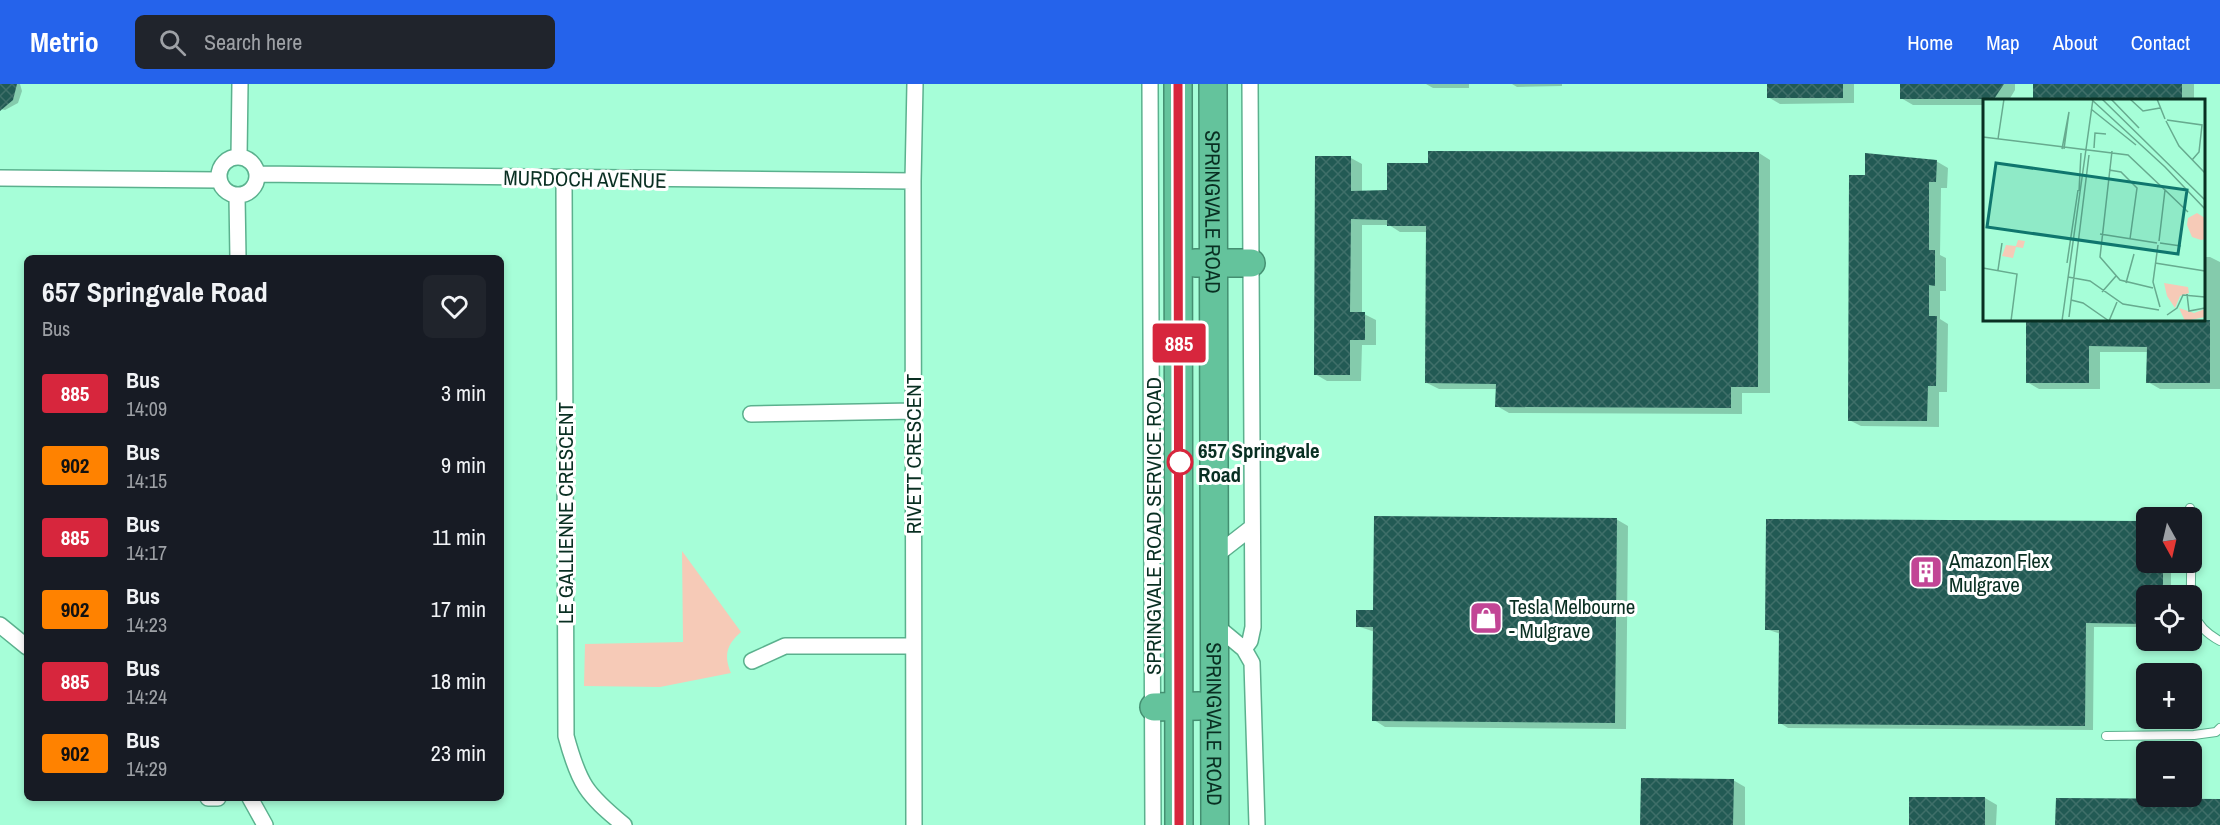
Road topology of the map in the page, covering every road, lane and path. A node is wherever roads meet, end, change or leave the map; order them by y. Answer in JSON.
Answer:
{"nodes":[{"id":1,"x":240,"y":84,"type":"edge"},
{"id":2,"x":915,"y":84,"type":"edge"},
{"id":3,"x":1150,"y":84,"type":"edge"},
{"id":4,"x":1178,"y":84,"type":"edge"},
{"id":5,"x":1213,"y":84,"type":"edge"},
{"id":6,"x":1250,"y":84,"type":"edge"},
{"id":7,"x":1151,"y":113,"type":"junction"},
{"id":8,"x":1178,"y":113,"type":"junction"},
{"id":9,"x":239,"y":157,"type":"junction"},
{"id":10,"x":257,"y":174,"type":"junction"},
{"id":11,"x":0,"y":178,"type":"edge"},
{"id":12,"x":564,"y":179,"type":"junction"},
{"id":13,"x":218,"y":180,"type":"junction"},
{"id":14,"x":913,"y":181,"type":"junction"},
{"id":15,"x":237,"y":196,"type":"junction"},
{"id":16,"x":237,"y":255,"type":"edge"},
{"id":17,"x":1178,"y":263,"type":"junction"},
{"id":18,"x":1214,"y":263,"type":"junction"},
{"id":19,"x":1251,"y":263,"type":"junction"},
{"id":20,"x":914,"y":411,"type":"junction"},
{"id":21,"x":751,"y":414,"type":"dead end"},
{"id":22,"x":1251,"y":528,"type":"junction"},
{"id":23,"x":1215,"y":556,"type":"junction"},
{"id":24,"x":2191,"y":573,"type":"edge"},
{"id":25,"x":0,"y":625,"type":"edge"},
{"id":26,"x":1215,"y":625,"type":"junction"},
{"id":27,"x":2220,"y":641,"type":"edge"},
{"id":28,"x":24,"y":645,"type":"edge"},
{"id":29,"x":913,"y":646,"type":"junction"},
{"id":30,"x":1245,"y":648,"type":"junction"},
{"id":31,"x":752,"y":661,"type":"dead end"},
{"id":32,"x":1215,"y":705,"type":"junction"},
{"id":33,"x":1167,"y":707,"type":"junction"},
{"id":34,"x":2220,"y":728,"type":"edge"},
{"id":35,"x":2106,"y":736,"type":"dead end"},
{"id":36,"x":252,"y":801,"type":"edge"},
{"id":37,"x":265,"y":825,"type":"edge"},
{"id":38,"x":624,"y":825,"type":"edge"},
{"id":39,"x":914,"y":825,"type":"edge"},
{"id":40,"x":1153,"y":825,"type":"edge"},
{"id":41,"x":1179,"y":825,"type":"edge"},
{"id":42,"x":1215,"y":825,"type":"edge"},
{"id":43,"x":1257,"y":825,"type":"edge"}],
"edges":[{"from":1,"to":9,"type":"street"},
{"from":2,"to":14,"type":"street","name":"RIVETT CRESCENT"},
{"from":3,"to":7,"type":"street","name":"SPRINGVALE ROAD SERVICE ROAD"},
{"from":4,"to":8,"type":"highway","name":"SPRINGVALE ROAD"},
{"from":5,"to":18,"type":"highway","name":"SPRINGVALE ROAD"},
{"from":6,"to":19,"type":"street"},
{"from":7,"to":8,"type":"street","name":"SPRINGVALE ROAD"},
{"from":7,"to":33,"type":"street","name":"SPRINGVALE ROAD SERVICE ROAD"},
{"from":8,"to":17,"type":"highway","name":"SPRINGVALE ROAD"},
{"from":9,"to":10,"type":"street"},
{"from":9,"to":13,"type":"street"},
{"from":10,"to":12,"type":"street","name":"MURDOCH AVENUE"},
{"from":10,"to":15,"type":"street"},
{"from":11,"to":13,"type":"street"},
{"from":12,"to":14,"type":"street","name":"MURDOCH AVENUE"},
{"from":12,"to":38,"type":"street","name":"LE GALLIENNE CRESCENT"},
{"from":13,"to":15,"type":"street"},
{"from":14,"to":20,"type":"street","name":"RIVETT CRESCENT"},
{"from":15,"to":16,"type":"street"},
{"from":17,"to":18,"type":"highway"},
{"from":17,"to":33,"type":"highway","name":"SPRINGVALE ROAD"},
{"from":18,"to":19,"type":"highway"},
{"from":18,"to":23,"type":"highway","name":"SPRINGVALE ROAD"},
{"from":19,"to":22,"type":"street","name":"SPRINGVALE ROAD"},
{"from":20,"to":21,"type":"street"},
{"from":20,"to":29,"type":"street","name":"RIVETT CRESCENT"},
{"from":22,"to":23,"type":"street"},
{"from":22,"to":30,"type":"street","name":"SPRINGVALE ROAD"},
{"from":23,"to":26,"type":"highway","name":"SPRINGVALE ROAD"},
{"from":24,"to":27,"type":"lane"},
{"from":25,"to":28,"type":"street"},
{"from":26,"to":30,"type":"street","name":"SPRINGVALE ROAD"},
{"from":26,"to":32,"type":"highway","name":"SPRINGVALE ROAD"},
{"from":29,"to":31,"type":"street"},
{"from":29,"to":39,"type":"street","name":"RIVETT CRESCENT"},
{"from":30,"to":43,"type":"street","name":"SPRINGVALE ROAD"},
{"from":32,"to":33,"type":"highway"},
{"from":32,"to":42,"type":"highway","name":"SPRINGVALE ROAD"},
{"from":33,"to":40,"type":"street","name":"SPRINGVALE ROAD SERVICE ROAD"},
{"from":33,"to":41,"type":"highway","name":"SPRINGVALE ROAD"},
{"from":34,"to":35,"type":"lane"},
{"from":36,"to":37,"type":"street"}]}
